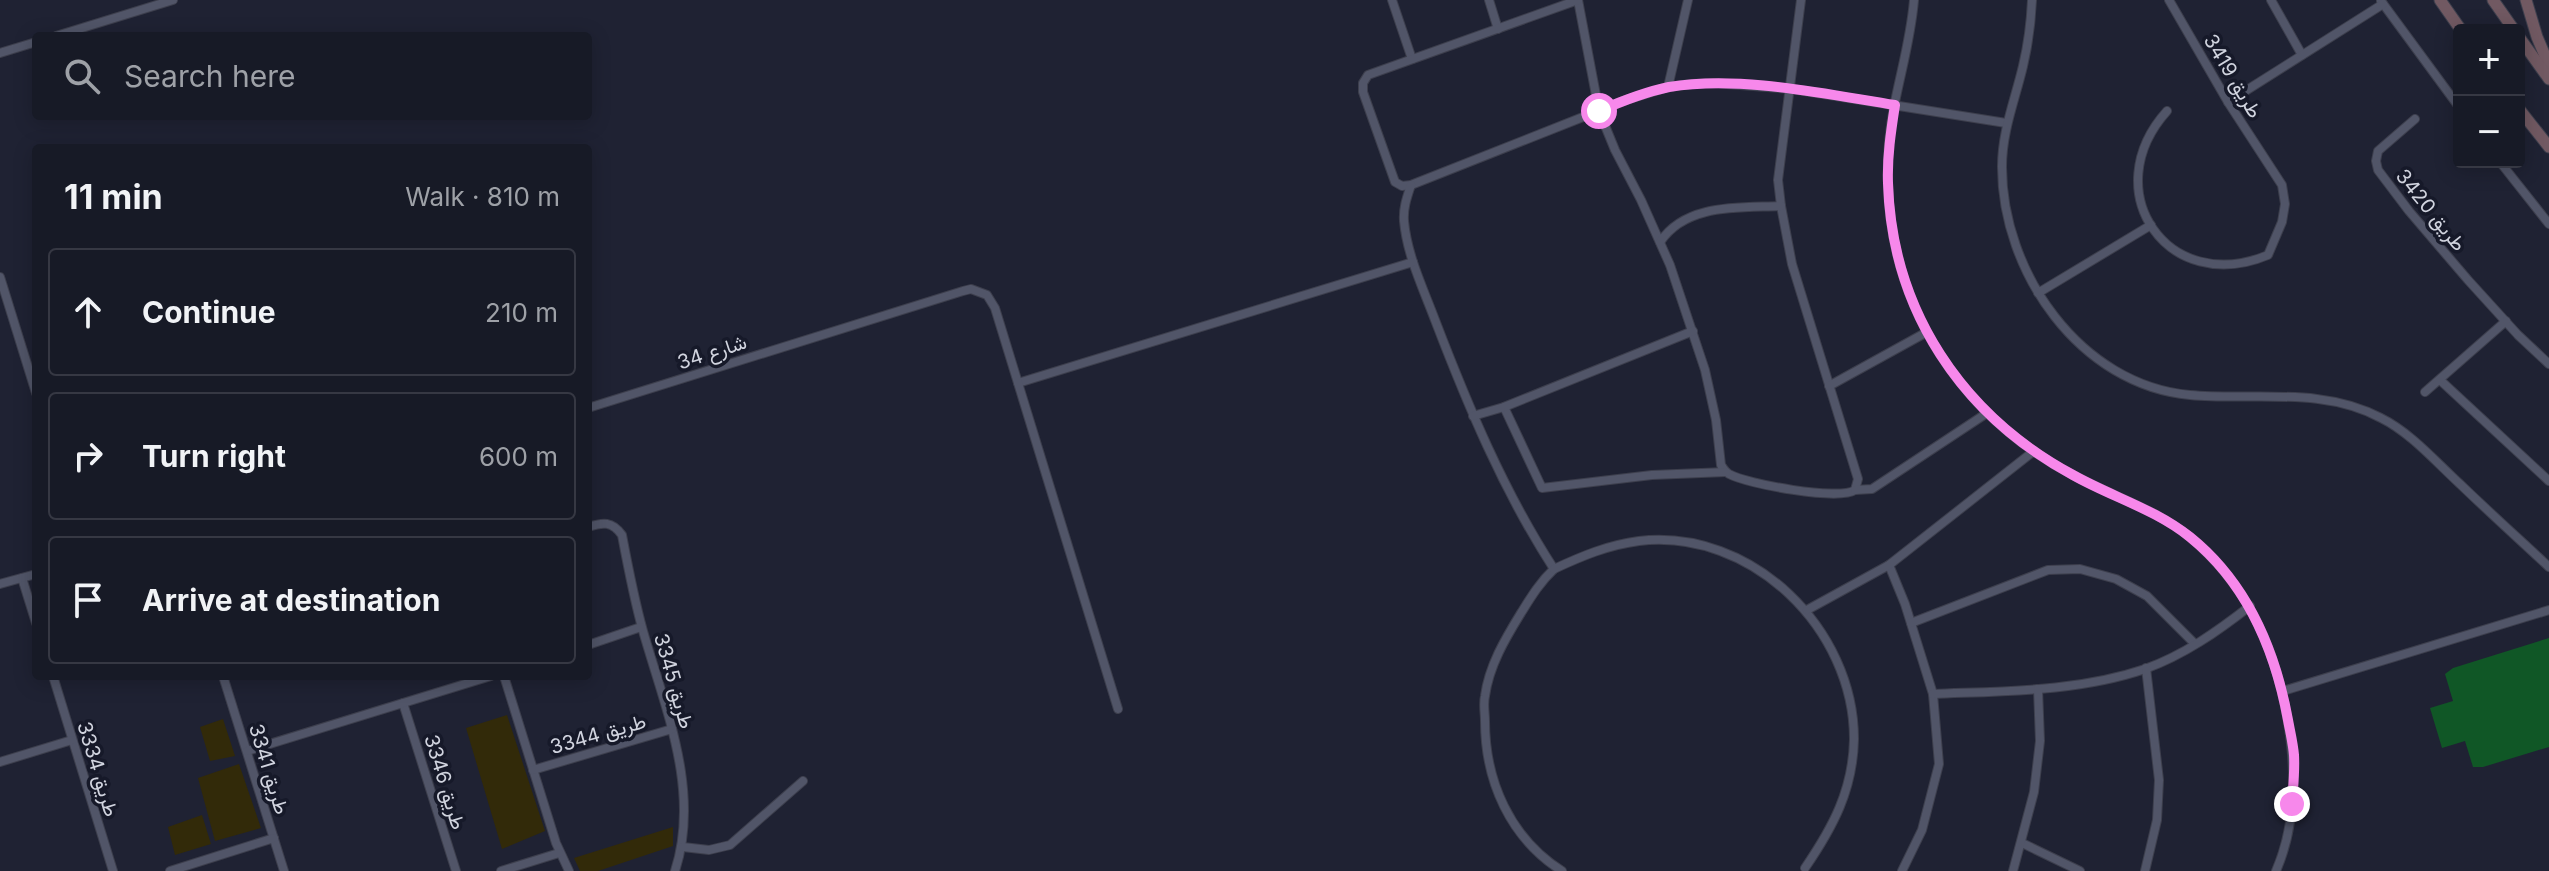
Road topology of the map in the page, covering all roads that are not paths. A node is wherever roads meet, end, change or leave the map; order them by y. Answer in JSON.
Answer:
{"nodes":[{"id":1,"x":173,"y":0,"type":"edge"},
{"id":2,"x":1392,"y":0,"type":"edge"},
{"id":3,"x":1489,"y":0,"type":"edge"},
{"id":4,"x":1578,"y":0,"type":"edge"},
{"id":5,"x":1688,"y":0,"type":"edge"},
{"id":6,"x":1801,"y":0,"type":"edge"},
{"id":7,"x":1914,"y":0,"type":"edge"},
{"id":8,"x":2032,"y":0,"type":"edge"},
{"id":9,"x":2169,"y":0,"type":"edge"},
{"id":10,"x":2271,"y":0,"type":"edge"},
{"id":11,"x":2493,"y":0,"type":"edge"},
{"id":12,"x":2526,"y":0,"type":"edge"},
{"id":13,"x":2382,"y":2,"type":"edge"},
{"id":14,"x":2445,"y":3,"type":"edge"},
{"id":15,"x":2457,"y":24,"type":"edge"},
{"id":16,"x":2510,"y":24,"type":"edge"},
{"id":17,"x":1498,"y":29,"type":"junction"},
{"id":18,"x":69,"y":32,"type":"edge"},
{"id":19,"x":32,"y":43,"type":"edge"},
{"id":20,"x":2525,"y":45,"type":"edge"},
{"id":21,"x":0,"y":53,"type":"edge"},
{"id":22,"x":2302,"y":55,"type":"junction"},
{"id":23,"x":1412,"y":59,"type":"junction"},
{"id":24,"x":2549,"y":65,"type":"edge"},
{"id":25,"x":2549,"y":79,"type":"edge"},
{"id":26,"x":1668,"y":87,"type":"junction"},
{"id":27,"x":1792,"y":89,"type":"junction"},
{"id":28,"x":2453,"y":99,"type":"edge"},
{"id":29,"x":2228,"y":102,"type":"junction"},
{"id":30,"x":1895,"y":105,"type":"junction"},
{"id":31,"x":1599,"y":111,"type":"junction"},
{"id":32,"x":2167,"y":111,"type":"dead end"},
{"id":33,"x":2525,"y":117,"type":"edge"},
{"id":34,"x":2415,"y":119,"type":"dead end"},
{"id":35,"x":2006,"y":123,"type":"junction"},
{"id":36,"x":2549,"y":147,"type":"edge"},
{"id":37,"x":2505,"y":168,"type":"edge"},
{"id":38,"x":1411,"y":185,"type":"junction"},
{"id":39,"x":1781,"y":206,"type":"junction"},
{"id":40,"x":2549,"y":224,"type":"edge"},
{"id":41,"x":2151,"y":225,"type":"junction"},
{"id":42,"x":1660,"y":242,"type":"junction"},
{"id":43,"x":1413,"y":262,"type":"junction"},
{"id":44,"x":0,"y":277,"type":"edge"},
{"id":45,"x":2038,"y":293,"type":"junction"},
{"id":46,"x":2506,"y":321,"type":"junction"},
{"id":47,"x":1693,"y":331,"type":"junction"},
{"id":48,"x":1927,"y":332,"type":"junction"},
{"id":49,"x":2549,"y":364,"type":"edge"},
{"id":50,"x":32,"y":380,"type":"edge"},
{"id":51,"x":2440,"y":380,"type":"junction"},
{"id":52,"x":1018,"y":383,"type":"junction"},
{"id":53,"x":1829,"y":386,"type":"junction"},
{"id":54,"x":2425,"y":392,"type":"dead end"},
{"id":55,"x":592,"y":407,"type":"edge"},
{"id":56,"x":1504,"y":407,"type":"junction"},
{"id":57,"x":1987,"y":413,"type":"junction"},
{"id":58,"x":1473,"y":416,"type":"junction"},
{"id":59,"x":2034,"y":451,"type":"junction"},
{"id":60,"x":1726,"y":472,"type":"junction"},
{"id":61,"x":2549,"y":481,"type":"edge"},
{"id":62,"x":1855,"y":490,"type":"junction"},
{"id":63,"x":592,"y":526,"type":"edge"},
{"id":64,"x":1889,"y":565,"type":"junction"},
{"id":65,"x":2549,"y":567,"type":"edge"},
{"id":66,"x":1554,"y":569,"type":"junction"},
{"id":67,"x":32,"y":575,"type":"edge"},
{"id":68,"x":22,"y":578,"type":"junction"},
{"id":69,"x":0,"y":584,"type":"edge"},
{"id":70,"x":2250,"y":606,"type":"junction"},
{"id":71,"x":32,"y":610,"type":"edge"},
{"id":72,"x":1807,"y":610,"type":"junction"},
{"id":73,"x":2549,"y":610,"type":"edge"},
{"id":74,"x":1911,"y":623,"type":"junction"},
{"id":75,"x":641,"y":627,"type":"junction"},
{"id":76,"x":592,"y":644,"type":"edge"},
{"id":77,"x":2195,"y":644,"type":"junction"},
{"id":78,"x":2146,"y":668,"type":"junction"},
{"id":79,"x":54,"y":680,"type":"edge"},
{"id":80,"x":224,"y":680,"type":"edge"},
{"id":81,"x":478,"y":680,"type":"edge"},
{"id":82,"x":505,"y":680,"type":"edge"},
{"id":83,"x":2038,"y":689,"type":"junction"},
{"id":84,"x":2283,"y":691,"type":"junction"},
{"id":85,"x":1933,"y":694,"type":"junction"},
{"id":86,"x":403,"y":703,"type":"junction"},
{"id":87,"x":1118,"y":709,"type":"dead end"},
{"id":88,"x":672,"y":729,"type":"junction"},
{"id":89,"x":72,"y":740,"type":"junction"},
{"id":90,"x":247,"y":751,"type":"junction"},
{"id":91,"x":0,"y":762,"type":"edge"},
{"id":92,"x":533,"y":770,"type":"junction"},
{"id":93,"x":803,"y":781,"type":"dead end"},
{"id":94,"x":274,"y":838,"type":"junction"},
{"id":95,"x":2022,"y":843,"type":"junction"},
{"id":96,"x":683,"y":847,"type":"junction"},
{"id":97,"x":559,"y":853,"type":"junction"},
{"id":98,"x":1805,"y":870,"type":"edge"},
{"id":99,"x":113,"y":871,"type":"edge"},
{"id":100,"x":170,"y":871,"type":"edge"},
{"id":101,"x":284,"y":871,"type":"edge"},
{"id":102,"x":456,"y":871,"type":"edge"},
{"id":103,"x":501,"y":871,"type":"edge"},
{"id":104,"x":569,"y":871,"type":"edge"},
{"id":105,"x":675,"y":871,"type":"edge"},
{"id":106,"x":1562,"y":871,"type":"edge"},
{"id":107,"x":1902,"y":871,"type":"edge"},
{"id":108,"x":2013,"y":871,"type":"edge"},
{"id":109,"x":2080,"y":871,"type":"edge"},
{"id":110,"x":2145,"y":871,"type":"edge"},
{"id":111,"x":2277,"y":871,"type":"edge"}],
"edges":[{"from":1,"to":18,"type":"street"},
{"from":2,"to":23,"type":"street"},
{"from":3,"to":17,"type":"street"},
{"from":4,"to":17,"type":"street"},
{"from":4,"to":31,"type":"street"},
{"from":5,"to":26,"type":"street"},
{"from":6,"to":27,"type":"street"},
{"from":7,"to":30,"type":"street"},
{"from":8,"to":35,"type":"street"},
{"from":9,"to":29,"type":"street","name":"طريق 3419"},
{"from":10,"to":22,"type":"street"},
{"from":11,"to":16,"type":"main road"},
{"from":12,"to":24,"type":"main road"},
{"from":13,"to":22,"type":"street"},
{"from":13,"to":28,"type":"street"},
{"from":14,"to":15,"type":"main road"},
{"from":17,"to":23,"type":"street"},
{"from":19,"to":21,"type":"street"},
{"from":20,"to":25,"type":"main road"},
{"from":22,"to":29,"type":"street"},
{"from":23,"to":38,"type":"street"},
{"from":26,"to":27,"type":"street"},
{"from":26,"to":31,"type":"street"},
{"from":27,"to":30,"type":"street"},
{"from":27,"to":39,"type":"street"},
{"from":29,"to":41,"type":"street","name":"طريق 3419"},
{"from":30,"to":35,"type":"street"},
{"from":30,"to":48,"type":"street"},
{"from":31,"to":38,"type":"street"},
{"from":31,"to":42,"type":"street"},
{"from":32,"to":41,"type":"street"},
{"from":33,"to":36,"type":"main road"},
{"from":34,"to":46,"type":"street","name":"طريق 3420"},
{"from":35,"to":45,"type":"street"},
{"from":37,"to":40,"type":"street"},
{"from":38,"to":43,"type":"street"},
{"from":39,"to":42,"type":"street"},
{"from":39,"to":53,"type":"street"},
{"from":41,"to":45,"type":"street"},
{"from":42,"to":47,"type":"street"},
{"from":43,"to":52,"type":"street"},
{"from":43,"to":58,"type":"street"},
{"from":44,"to":50,"type":"street"},
{"from":45,"to":65,"type":"street"},
{"from":46,"to":49,"type":"street","name":"طريق 3420"},
{"from":46,"to":51,"type":"street"},
{"from":47,"to":56,"type":"street"},
{"from":47,"to":60,"type":"street"},
{"from":48,"to":53,"type":"street"},
{"from":48,"to":57,"type":"street"},
{"from":51,"to":54,"type":"street"},
{"from":51,"to":61,"type":"street"},
{"from":52,"to":55,"type":"street","name":"شارع 34"},
{"from":52,"to":87,"type":"street"},
{"from":53,"to":62,"type":"street"},
{"from":56,"to":58,"type":"street"},
{"from":56,"to":60,"type":"street"},
{"from":57,"to":59,"type":"street"},
{"from":57,"to":62,"type":"street"},
{"from":58,"to":66,"type":"street"},
{"from":59,"to":64,"type":"street"},
{"from":59,"to":70,"type":"street"},
{"from":60,"to":62,"type":"street"},
{"from":63,"to":75,"type":"street","name":"طريق 3345"},
{"from":64,"to":72,"type":"street"},
{"from":64,"to":74,"type":"street"},
{"from":66,"to":72,"type":"street"},
{"from":66,"to":106,"type":"street"},
{"from":67,"to":68,"type":"street"},
{"from":68,"to":69,"type":"street"},
{"from":68,"to":71,"type":"street"},
{"from":70,"to":77,"type":"street"},
{"from":70,"to":84,"type":"street"},
{"from":72,"to":98,"type":"street"},
{"from":73,"to":84,"type":"street"},
{"from":74,"to":77,"type":"street"},
{"from":74,"to":85,"type":"street"},
{"from":75,"to":76,"type":"street"},
{"from":75,"to":88,"type":"street","name":"طريق 3345"},
{"from":77,"to":78,"type":"street"},
{"from":78,"to":83,"type":"street"},
{"from":78,"to":110,"type":"street"},
{"from":79,"to":89,"type":"street","name":"طريق 3334"},
{"from":80,"to":90,"type":"street","name":"طريق 3341"},
{"from":81,"to":86,"type":"street"},
{"from":82,"to":92,"type":"street","name":"طريق 3344"},
{"from":83,"to":85,"type":"street"},
{"from":83,"to":95,"type":"street"},
{"from":84,"to":111,"type":"street"},
{"from":85,"to":107,"type":"street"},
{"from":86,"to":90,"type":"street"},
{"from":86,"to":102,"type":"street","name":"طريق 3346"},
{"from":88,"to":92,"type":"street","name":"طريق 3344"},
{"from":88,"to":96,"type":"street","name":"طريق 3345"},
{"from":89,"to":91,"type":"street"},
{"from":89,"to":99,"type":"street","name":"طريق 3334"},
{"from":90,"to":94,"type":"street","name":"طريق 3341"},
{"from":92,"to":97,"type":"street","name":"طريق 3344"},
{"from":93,"to":96,"type":"street"},
{"from":94,"to":100,"type":"street"},
{"from":94,"to":101,"type":"street","name":"طريق 3341"},
{"from":95,"to":108,"type":"street"},
{"from":95,"to":109,"type":"street"},
{"from":96,"to":105,"type":"street","name":"طريق 3345"},
{"from":97,"to":103,"type":"street"},
{"from":97,"to":104,"type":"street","name":"طريق 3344"}]}
